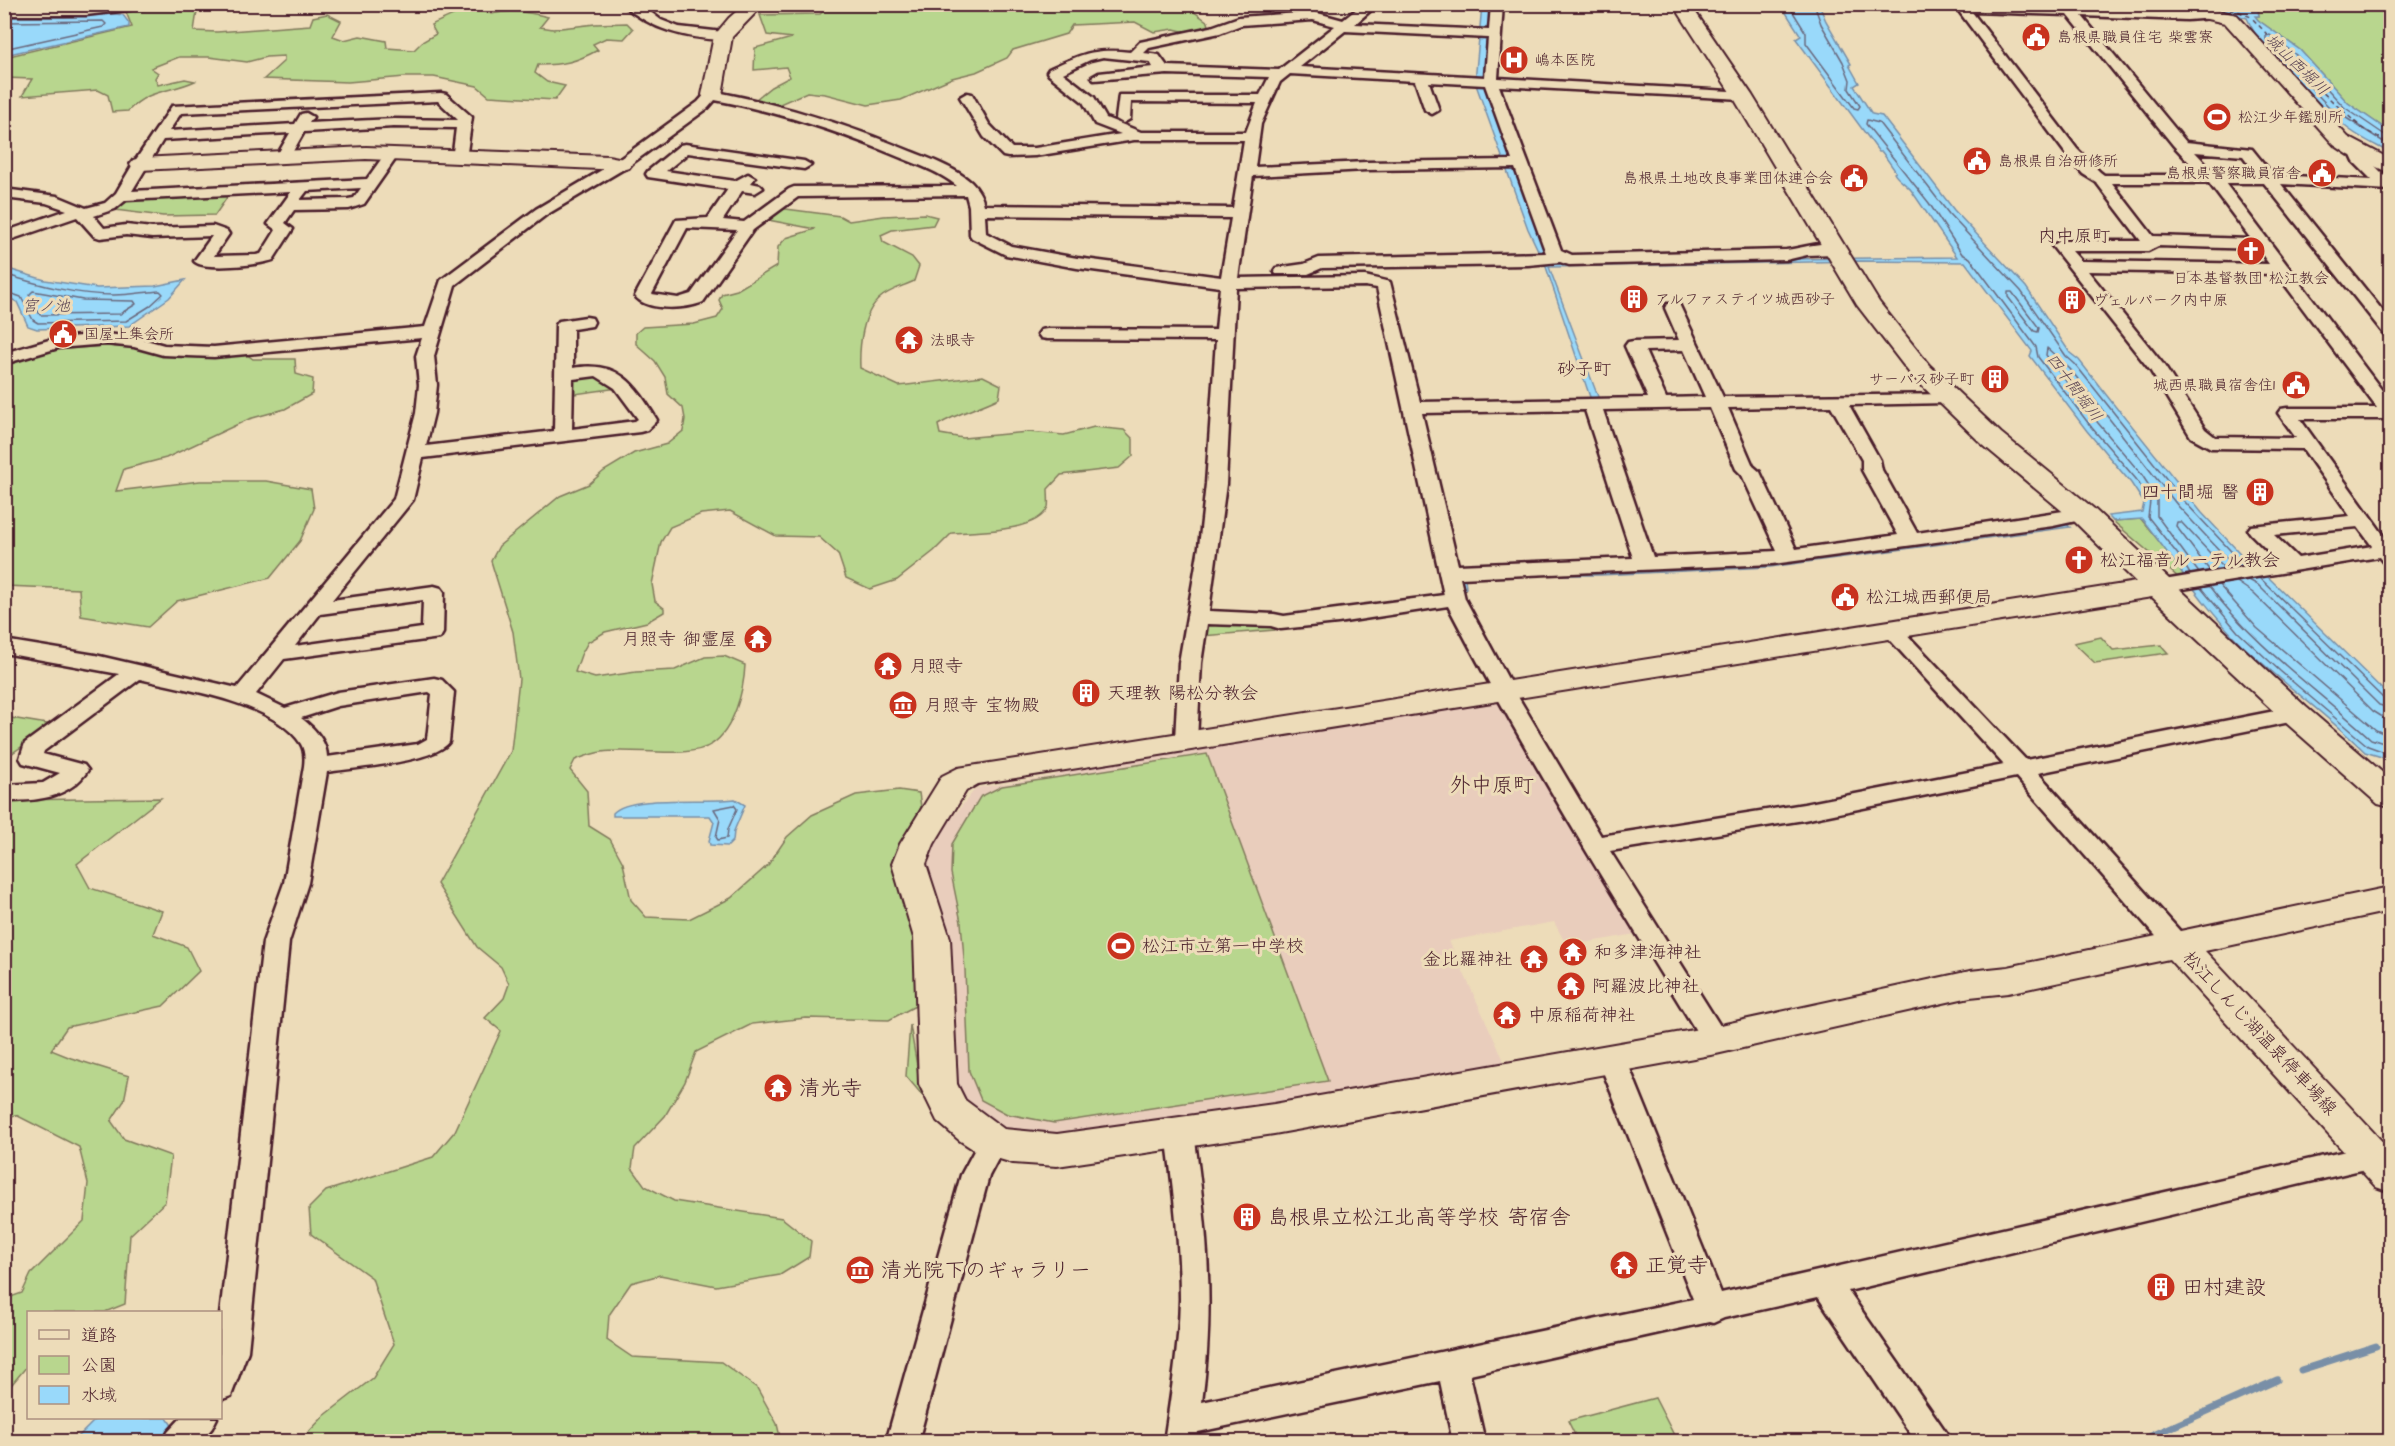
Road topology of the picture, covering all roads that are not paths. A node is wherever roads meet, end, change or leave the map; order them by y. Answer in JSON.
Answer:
{"nodes":[{"id":1,"x":145,"y":4,"type":"edge"},
{"id":2,"x":628,"y":4,"type":"edge"},
{"id":3,"x":756,"y":4,"type":"edge"},
{"id":4,"x":1300,"y":4,"type":"edge"},
{"id":5,"x":1372,"y":4,"type":"edge"},
{"id":6,"x":1497,"y":4,"type":"edge"},
{"id":7,"x":1681,"y":4,"type":"edge"},
{"id":8,"x":2202,"y":9,"type":"edge"},
{"id":9,"x":2070,"y":10,"type":"junction"},
{"id":10,"x":4,"y":11,"type":"edge"},
{"id":11,"x":1314,"y":16,"type":"junction"},
{"id":12,"x":1344,"y":26,"type":"junction"},
{"id":13,"x":1488,"y":34,"type":"junction"},
{"id":14,"x":723,"y":36,"type":"junction"},
{"id":15,"x":1134,"y":55,"type":"junction"},
{"id":16,"x":1162,"y":69,"type":"junction"},
{"id":17,"x":1285,"y":72,"type":"junction"},
{"id":18,"x":1099,"y":77,"type":"dead end"},
{"id":19,"x":1421,"y":78,"type":"junction"},
{"id":20,"x":1484,"y":81,"type":"junction"},
{"id":21,"x":712,"y":95,"type":"junction"},
{"id":22,"x":1742,"y":95,"type":"junction"},
{"id":23,"x":967,"y":97,"type":"dead end"},
{"id":24,"x":1267,"y":99,"type":"junction"},
{"id":25,"x":314,"y":103,"type":"junction"},
{"id":26,"x":1432,"y":110,"type":"dead end"},
{"id":27,"x":1123,"y":119,"type":"dead end"},
{"id":28,"x":464,"y":124,"type":"junction"},
{"id":29,"x":300,"y":128,"type":"junction"},
{"id":30,"x":160,"y":136,"type":"junction"},
{"id":31,"x":1139,"y":136,"type":"junction"},
{"id":32,"x":1252,"y":136,"type":"junction"},
{"id":33,"x":2183,"y":146,"type":"junction"},
{"id":34,"x":392,"y":154,"type":"junction"},
{"id":35,"x":457,"y":156,"type":"junction"},
{"id":36,"x":284,"y":157,"type":"junction"},
{"id":37,"x":770,"y":160,"type":"junction"},
{"id":38,"x":140,"y":164,"type":"junction"},
{"id":39,"x":622,"y":164,"type":"junction"},
{"id":40,"x":1514,"y":164,"type":"junction"},
{"id":41,"x":804,"y":165,"type":"dead end"},
{"id":42,"x":1248,"y":172,"type":"junction"},
{"id":43,"x":2101,"y":179,"type":"junction"},
{"id":44,"x":2267,"y":179,"type":"junction"},
{"id":45,"x":2389,"y":179,"type":"edge"},
{"id":46,"x":2215,"y":181,"type":"junction"},
{"id":47,"x":370,"y":183,"type":"junction"},
{"id":48,"x":738,"y":186,"type":"junction"},
{"id":49,"x":302,"y":187,"type":"junction"},
{"id":50,"x":754,"y":188,"type":"dead end"},
{"id":51,"x":970,"y":190,"type":"junction"},
{"id":52,"x":4,"y":193,"type":"edge"},
{"id":53,"x":122,"y":196,"type":"junction"},
{"id":54,"x":289,"y":205,"type":"junction"},
{"id":55,"x":976,"y":210,"type":"junction"},
{"id":56,"x":81,"y":212,"type":"junction"},
{"id":57,"x":1240,"y":213,"type":"junction"},
{"id":58,"x":713,"y":223,"type":"junction"},
{"id":59,"x":747,"y":227,"type":"junction"},
{"id":60,"x":4,"y":237,"type":"edge"},
{"id":61,"x":2150,"y":242,"type":"junction"},
{"id":62,"x":2263,"y":244,"type":"junction"},
{"id":63,"x":1839,"y":256,"type":"junction"},
{"id":64,"x":1552,"y":258,"type":"junction"},
{"id":65,"x":2076,"y":266,"type":"junction"},
{"id":66,"x":2281,"y":269,"type":"junction"},
{"id":67,"x":1309,"y":276,"type":"junction"},
{"id":68,"x":1231,"y":277,"type":"junction"},
{"id":69,"x":1673,"y":308,"type":"dead end"},
{"id":70,"x":586,"y":322,"type":"dead end"},
{"id":71,"x":2391,"y":330,"type":"edge"},
{"id":72,"x":431,"y":332,"type":"junction"},
{"id":73,"x":1047,"y":334,"type":"dead end"},
{"id":74,"x":1223,"y":335,"type":"junction"},
{"id":75,"x":1689,"y":345,"type":"junction"},
{"id":76,"x":4,"y":359,"type":"edge"},
{"id":77,"x":564,"y":375,"type":"junction"},
{"id":78,"x":1947,"y":398,"type":"junction"},
{"id":79,"x":1838,"y":401,"type":"junction"},
{"id":80,"x":1717,"y":404,"type":"junction"},
{"id":81,"x":1660,"y":405,"type":"junction"},
{"id":82,"x":1593,"y":406,"type":"junction"},
{"id":83,"x":1412,"y":408,"type":"junction"},
{"id":84,"x":2391,"y":413,"type":"edge"},
{"id":85,"x":563,"y":435,"type":"junction"},
{"id":86,"x":2310,"y":444,"type":"junction"},
{"id":87,"x":415,"y":453,"type":"junction"},
{"id":88,"x":2083,"y":514,"type":"junction"},
{"id":89,"x":2364,"y":521,"type":"junction"},
{"id":90,"x":1911,"y":540,"type":"junction"},
{"id":91,"x":2388,"y":554,"type":"edge"},
{"id":92,"x":1789,"y":556,"type":"junction"},
{"id":93,"x":1645,"y":564,"type":"junction"},
{"id":94,"x":2292,"y":564,"type":"junction"},
{"id":95,"x":1448,"y":572,"type":"junction"},
{"id":96,"x":2171,"y":584,"type":"junction"},
{"id":97,"x":1455,"y":598,"type":"junction"},
{"id":98,"x":312,"y":609,"type":"junction"},
{"id":99,"x":1198,"y":616,"type":"junction"},
{"id":100,"x":1890,"y":628,"type":"junction"},
{"id":101,"x":4,"y":646,"type":"edge"},
{"id":102,"x":277,"y":652,"type":"junction"},
{"id":103,"x":137,"y":671,"type":"junction"},
{"id":104,"x":1503,"y":690,"type":"junction"},
{"id":105,"x":242,"y":696,"type":"junction"},
{"id":106,"x":2295,"y":714,"type":"junction"},
{"id":107,"x":283,"y":717,"type":"junction"},
{"id":108,"x":1186,"y":740,"type":"junction"},
{"id":109,"x":316,"y":766,"type":"junction"},
{"id":110,"x":2022,"y":770,"type":"junction"},
{"id":111,"x":2384,"y":782,"type":"edge"},
{"id":112,"x":4,"y":794,"type":"edge"},
{"id":113,"x":1594,"y":845,"type":"junction"},
{"id":114,"x":2391,"y":899,"type":"edge"},
{"id":115,"x":2178,"y":945,"type":"junction"},
{"id":116,"x":1716,"y":1040,"type":"junction"},
{"id":117,"x":1611,"y":1059,"type":"junction"},
{"id":118,"x":1180,"y":1133,"type":"junction"},
{"id":119,"x":993,"y":1142,"type":"junction"},
{"id":120,"x":2385,"y":1162,"type":"edge"},
{"id":121,"x":1826,"y":1284,"type":"junction"},
{"id":122,"x":1713,"y":1310,"type":"junction"},
{"id":123,"x":1452,"y":1366,"type":"junction"},
{"id":124,"x":222,"y":1380,"type":"edge"},
{"id":125,"x":200,"y":1419,"type":"edge"},
{"id":126,"x":1182,"y":1431,"type":"edge"},
{"id":127,"x":179,"y":1442,"type":"edge"},
{"id":128,"x":902,"y":1442,"type":"edge"},
{"id":129,"x":1469,"y":1442,"type":"edge"},
{"id":130,"x":1935,"y":1442,"type":"edge"}],
"edges":[{"from":1,"to":10,"type":"street"},
{"from":2,"to":14,"type":"street"},
{"from":3,"to":14,"type":"street"},
{"from":4,"to":11,"type":"street"},
{"from":5,"to":12,"type":"street"},
{"from":6,"to":13,"type":"street"},
{"from":7,"to":22,"type":"street"},
{"from":8,"to":9,"type":"street"},
{"from":8,"to":45,"type":"street"},
{"from":9,"to":33,"type":"street"},
{"from":9,"to":43,"type":"street"},
{"from":11,"to":12,"type":"street"},
{"from":11,"to":15,"type":"street"},
{"from":12,"to":13,"type":"street"},
{"from":12,"to":17,"type":"street"},
{"from":13,"to":20,"type":"street"},
{"from":14,"to":21,"type":"street"},
{"from":15,"to":16,"type":"street"},
{"from":15,"to":31,"type":"street"},
{"from":16,"to":17,"type":"street"},
{"from":16,"to":18,"type":"street"},
{"from":17,"to":19,"type":"street"},
{"from":17,"to":24,"type":"street"},
{"from":19,"to":20,"type":"street"},
{"from":19,"to":26,"type":"street"},
{"from":20,"to":22,"type":"street"},
{"from":20,"to":40,"type":"street"},
{"from":21,"to":39,"type":"street"},
{"from":21,"to":51,"type":"street"},
{"from":22,"to":63,"type":"street"},
{"from":23,"to":31,"type":"street"},
{"from":24,"to":27,"type":"street"},
{"from":24,"to":32,"type":"street"},
{"from":25,"to":28,"type":"street"},
{"from":25,"to":29,"type":"street"},
{"from":25,"to":30,"type":"street"},
{"from":28,"to":29,"type":"street"},
{"from":28,"to":35,"type":"street"},
{"from":29,"to":30,"type":"street"},
{"from":29,"to":36,"type":"street"},
{"from":30,"to":38,"type":"street"},
{"from":31,"to":32,"type":"street"},
{"from":32,"to":42,"type":"street"},
{"from":33,"to":44,"type":"street"},
{"from":33,"to":46,"type":"street"},
{"from":34,"to":35,"type":"street"},
{"from":34,"to":36,"type":"street"},
{"from":34,"to":47,"type":"street"},
{"from":35,"to":39,"type":"street"},
{"from":36,"to":38,"type":"street"},
{"from":37,"to":41,"type":"street"},
{"from":37,"to":48,"type":"street"},
{"from":37,"to":48,"type":"street"},
{"from":38,"to":53,"type":"street"},
{"from":39,"to":72,"type":"street"},
{"from":40,"to":42,"type":"street"},
{"from":40,"to":64,"type":"street"},
{"from":42,"to":57,"type":"street"},
{"from":43,"to":46,"type":"street"},
{"from":43,"to":61,"type":"street"},
{"from":44,"to":45,"type":"street"},
{"from":44,"to":46,"type":"street"},
{"from":44,"to":71,"type":"street"},
{"from":46,"to":62,"type":"street"},
{"from":47,"to":49,"type":"street"},
{"from":47,"to":54,"type":"street"},
{"from":48,"to":50,"type":"street"},
{"from":48,"to":58,"type":"street"},
{"from":49,"to":53,"type":"street"},
{"from":49,"to":54,"type":"street"},
{"from":51,"to":55,"type":"street"},
{"from":51,"to":59,"type":"street"},
{"from":52,"to":56,"type":"street"},
{"from":53,"to":56,"type":"street"},
{"from":54,"to":56,"type":"street"},
{"from":55,"to":57,"type":"street"},
{"from":55,"to":68,"type":"street"},
{"from":56,"to":60,"type":"street"},
{"from":57,"to":68,"type":"street"},
{"from":58,"to":59,"type":"street"},
{"from":58,"to":59,"type":"street"},
{"from":61,"to":62,"type":"street"},
{"from":61,"to":65,"type":"street"},
{"from":62,"to":66,"type":"street"},
{"from":63,"to":64,"type":"street"},
{"from":63,"to":78,"type":"street"},
{"from":64,"to":67,"type":"street"},
{"from":65,"to":66,"type":"street"},
{"from":65,"to":86,"type":"street"},
{"from":66,"to":84,"type":"street"},
{"from":67,"to":68,"type":"street"},
{"from":67,"to":83,"type":"street"},
{"from":68,"to":74,"type":"street"},
{"from":69,"to":75,"type":"street"},
{"from":70,"to":77,"type":"street"},
{"from":72,"to":76,"type":"street"},
{"from":72,"to":87,"type":"street"},
{"from":73,"to":74,"type":"street"},
{"from":74,"to":99,"type":"street"},
{"from":75,"to":80,"type":"street"},
{"from":75,"to":81,"type":"street"},
{"from":77,"to":85,"type":"street"},
{"from":77,"to":85,"type":"street"},
{"from":78,"to":79,"type":"street"},
{"from":78,"to":88,"type":"street"},
{"from":79,"to":80,"type":"street"},
{"from":79,"to":90,"type":"street"},
{"from":80,"to":81,"type":"street"},
{"from":80,"to":92,"type":"street"},
{"from":81,"to":82,"type":"street"},
{"from":82,"to":83,"type":"street"},
{"from":82,"to":93,"type":"street"},
{"from":83,"to":95,"type":"street"},
{"from":84,"to":86,"type":"street"},
{"from":85,"to":87,"type":"street"},
{"from":86,"to":89,"type":"street"},
{"from":87,"to":98,"type":"street"},
{"from":88,"to":90,"type":"street"},
{"from":88,"to":96,"type":"street"},
{"from":89,"to":91,"type":"street"},
{"from":89,"to":94,"type":"street"},
{"from":90,"to":92,"type":"street"},
{"from":91,"to":94,"type":"street"},
{"from":92,"to":93,"type":"street"},
{"from":93,"to":95,"type":"street"},
{"from":94,"to":96,"type":"street"},
{"from":95,"to":97,"type":"street"},
{"from":96,"to":100,"type":"street"},
{"from":96,"to":106,"type":"street"},
{"from":97,"to":99,"type":"street"},
{"from":97,"to":104,"type":"street"},
{"from":98,"to":102,"type":"street"},
{"from":98,"to":102,"type":"street"},
{"from":99,"to":108,"type":"street"},
{"from":100,"to":104,"type":"street"},
{"from":100,"to":110,"type":"street"},
{"from":101,"to":103,"type":"street"},
{"from":102,"to":105,"type":"street"},
{"from":103,"to":105,"type":"street"},
{"from":103,"to":112,"type":"street"},
{"from":104,"to":108,"type":"street"},
{"from":104,"to":113,"type":"street"},
{"from":105,"to":107,"type":"street"},
{"from":106,"to":110,"type":"street"},
{"from":106,"to":111,"type":"street"},
{"from":107,"to":109,"type":"street"},
{"from":107,"to":109,"type":"street"},
{"from":108,"to":119,"type":"street"},
{"from":109,"to":124,"type":"street"},
{"from":110,"to":113,"type":"street"},
{"from":110,"to":115,"type":"street"},
{"from":113,"to":116,"type":"street"},
{"from":114,"to":115,"type":"street","name":"松江しんじ湖温泉停車場線"},
{"from":115,"to":116,"type":"street"},
{"from":115,"to":120,"type":"street","name":"松江しんじ湖温泉停車場線"},
{"from":116,"to":117,"type":"street"},
{"from":117,"to":118,"type":"street"},
{"from":117,"to":122,"type":"street"},
{"from":118,"to":119,"type":"street"},
{"from":118,"to":126,"type":"street"},
{"from":119,"to":128,"type":"street"},
{"from":120,"to":121,"type":"street"},
{"from":121,"to":122,"type":"street"},
{"from":121,"to":130,"type":"street"},
{"from":122,"to":123,"type":"street"},
{"from":123,"to":126,"type":"street"},
{"from":123,"to":129,"type":"street"},
{"from":125,"to":127,"type":"street"}]}
